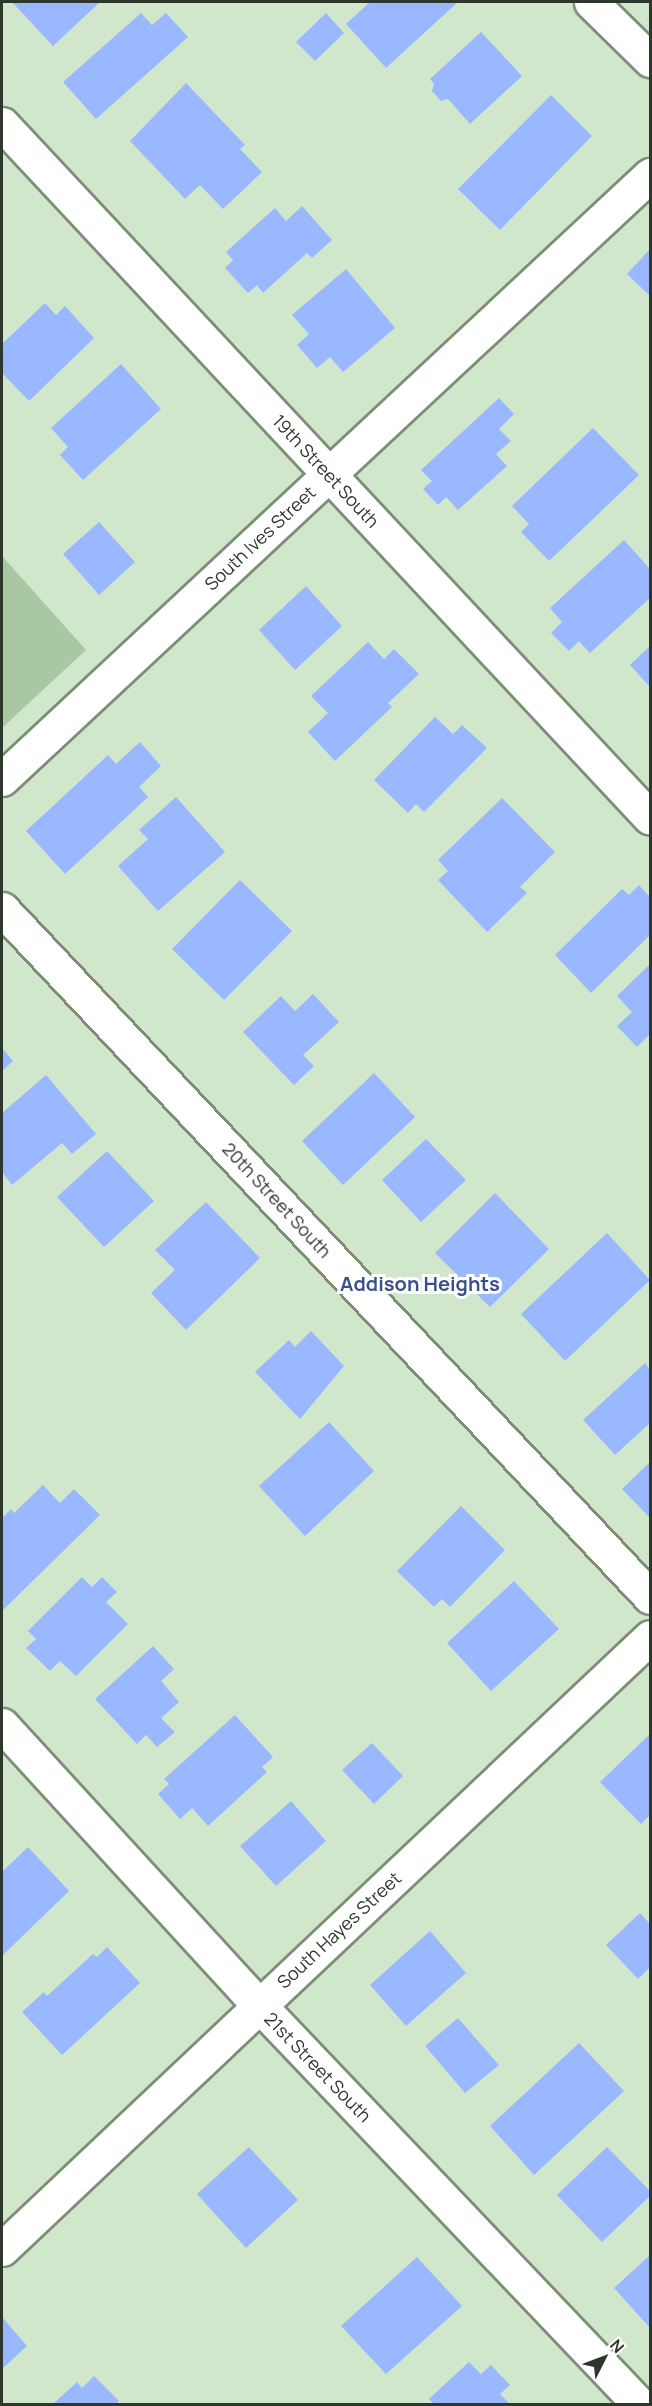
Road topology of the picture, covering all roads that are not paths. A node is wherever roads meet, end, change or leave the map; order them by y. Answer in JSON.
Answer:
{"nodes":[{"id":1,"x":591,"y":2,"type":"edge"},
{"id":2,"x":651,"y":60,"type":"edge"},
{"id":3,"x":2,"y":124,"type":"edge"},
{"id":4,"x":651,"y":175,"type":"edge"},
{"id":5,"x":328,"y":475,"type":"junction"},
{"id":6,"x":2,"y":779,"type":"edge"},
{"id":7,"x":651,"y":818,"type":"edge"},
{"id":8,"x":2,"y":909,"type":"edge"},
{"id":9,"x":651,"y":1597,"type":"edge"},
{"id":10,"x":651,"y":1637,"type":"edge"},
{"id":11,"x":2,"y":1725,"type":"edge"},
{"id":12,"x":259,"y":2005,"type":"junction"},
{"id":13,"x":2,"y":2249,"type":"edge"},
{"id":14,"x":639,"y":2404,"type":"edge"}],
"edges":[{"from":1,"to":2,"type":"street"},
{"from":3,"to":5,"type":"street","name":"19th Street South"},
{"from":4,"to":5,"type":"street","name":"South Ives Street"},
{"from":5,"to":6,"type":"street","name":"South Ives Street"},
{"from":5,"to":7,"type":"street","name":"19th Street South"},
{"from":8,"to":9,"type":"street","name":"20th Street South"},
{"from":10,"to":12,"type":"street","name":"South Hayes Street"},
{"from":11,"to":12,"type":"street","name":"21st Street South"},
{"from":12,"to":13,"type":"street","name":"South Hayes Street"},
{"from":12,"to":14,"type":"street","name":"21st Street South"}]}
